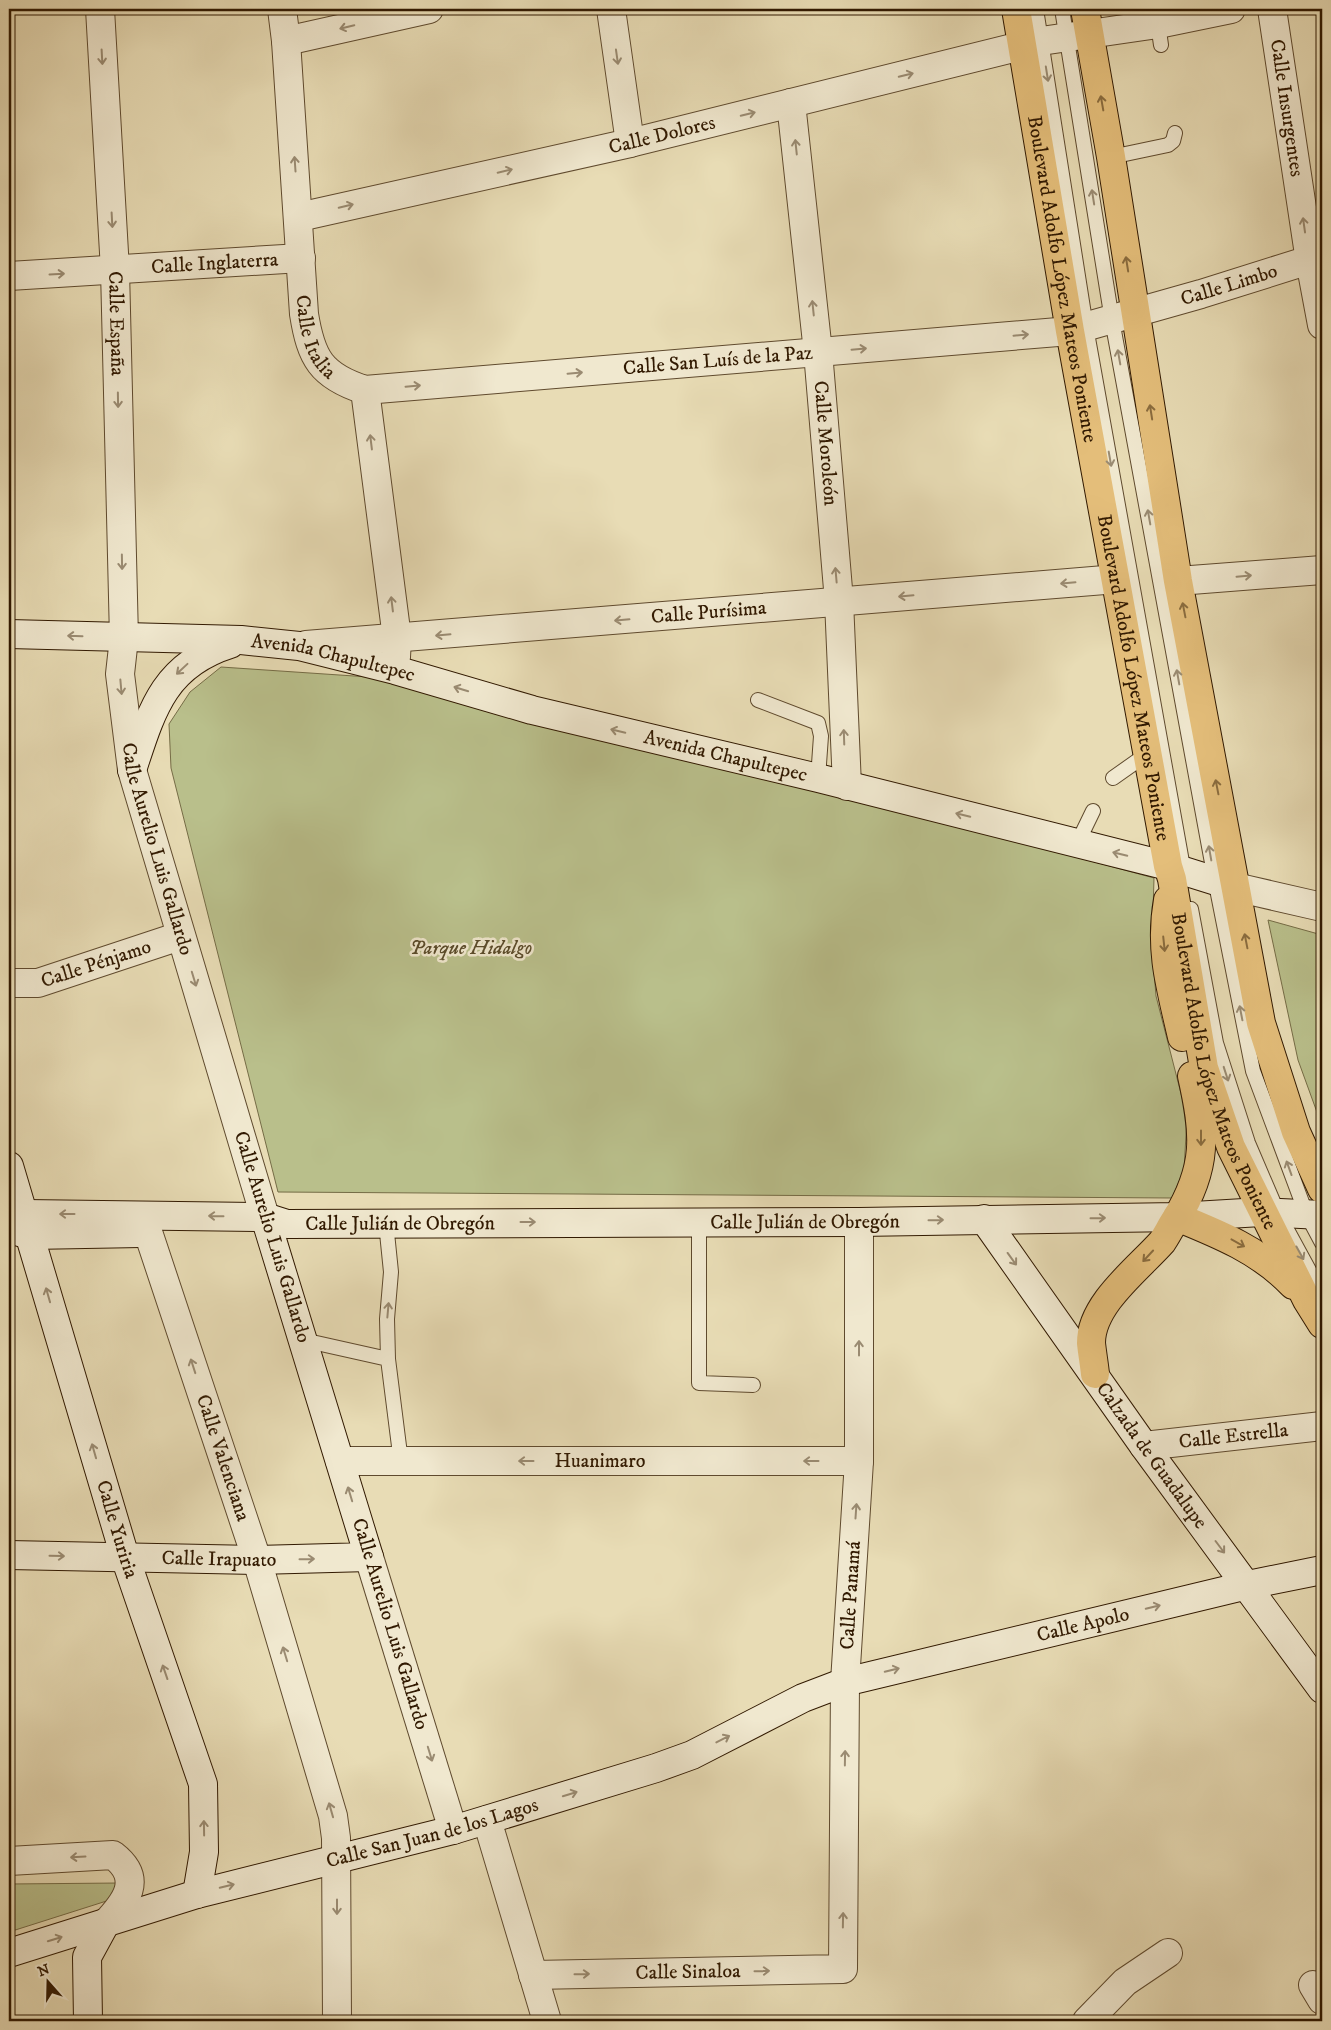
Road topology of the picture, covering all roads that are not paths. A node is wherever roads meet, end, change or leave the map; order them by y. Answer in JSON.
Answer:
{"nodes":[{"id":1,"x":100,"y":9,"type":"edge"},
{"id":2,"x":282,"y":9,"type":"edge"},
{"id":3,"x":429,"y":9,"type":"edge"},
{"id":4,"x":610,"y":9,"type":"edge"},
{"id":5,"x":1016,"y":9,"type":"edge"},
{"id":6,"x":1036,"y":9,"type":"edge"},
{"id":7,"x":1062,"y":9,"type":"edge"},
{"id":8,"x":1232,"y":9,"type":"edge"},
{"id":9,"x":1272,"y":9,"type":"edge"},
{"id":10,"x":1062,"y":33,"type":"edge"},
{"id":11,"x":286,"y":41,"type":"junction"},
{"id":12,"x":791,"y":103,"type":"junction"},
{"id":13,"x":1175,"y":133,"type":"dead end"},
{"id":14,"x":630,"y":143,"type":"junction"},
{"id":15,"x":1111,"y":157,"type":"junction"},
{"id":16,"x":298,"y":217,"type":"junction"},
{"id":17,"x":300,"y":258,"type":"junction"},
{"id":18,"x":1316,"y":259,"type":"edge"},
{"id":19,"x":115,"y":270,"type":"junction"},
{"id":20,"x":9,"y":276,"type":"edge"},
{"id":21,"x":1124,"y":316,"type":"junction"},
{"id":22,"x":1322,"y":325,"type":"edge"},
{"id":23,"x":1078,"y":329,"type":"junction"},
{"id":24,"x":818,"y":352,"type":"junction"},
{"id":25,"x":365,"y":390,"type":"junction"},
{"id":26,"x":1322,"y":570,"type":"edge"},
{"id":27,"x":1117,"y":579,"type":"junction"},
{"id":28,"x":1178,"y":582,"type":"junction"},
{"id":29,"x":838,"y":601,"type":"junction"},
{"id":30,"x":9,"y":634,"type":"edge"},
{"id":31,"x":124,"y":638,"type":"junction"},
{"id":32,"x":397,"y":638,"type":"junction"},
{"id":33,"x":241,"y":640,"type":"junction"},
{"id":34,"x":299,"y":646,"type":"junction"},
{"id":35,"x":396,"y":670,"type":"junction"},
{"id":36,"x":758,"y":700,"type":"dead end"},
{"id":37,"x":1147,"y":754,"type":"junction"},
{"id":38,"x":132,"y":770,"type":"junction"},
{"id":39,"x":818,"y":778,"type":"junction"},
{"id":40,"x":1113,"y":778,"type":"dead end"},
{"id":41,"x":846,"y":786,"type":"junction"},
{"id":42,"x":1093,"y":812,"type":"dead end"},
{"id":43,"x":1077,"y":844,"type":"junction"},
{"id":44,"x":1174,"y":872,"type":"junction"},
{"id":45,"x":1225,"y":883,"type":"junction"},
{"id":46,"x":1322,"y":907,"type":"edge"},
{"id":47,"x":180,"y":936,"type":"junction"},
{"id":48,"x":9,"y":983,"type":"edge"},
{"id":49,"x":9,"y":1166,"type":"edge"},
{"id":50,"x":1322,"y":1189,"type":"edge"},
{"id":51,"x":1270,"y":1212,"type":"junction"},
{"id":52,"x":1314,"y":1214,"type":"edge"},
{"id":53,"x":1177,"y":1217,"type":"junction"},
{"id":54,"x":984,"y":1219,"type":"junction"},
{"id":55,"x":386,"y":1222,"type":"junction"},
{"id":56,"x":698,"y":1222,"type":"junction"},
{"id":57,"x":859,"y":1222,"type":"junction"},
{"id":58,"x":18,"y":1225,"type":"edge"},
{"id":59,"x":274,"y":1225,"type":"junction"},
{"id":60,"x":148,"y":1232,"type":"junction"},
{"id":61,"x":1322,"y":1243,"type":"edge"},
{"id":62,"x":1314,"y":1297,"type":"edge"},
{"id":63,"x":1322,"y":1324,"type":"edge"},
{"id":64,"x":303,"y":1340,"type":"junction"},
{"id":65,"x":388,"y":1359,"type":"junction"},
{"id":66,"x":1095,"y":1374,"type":"junction"},
{"id":67,"x":753,"y":1385,"type":"dead end"},
{"id":68,"x":1322,"y":1426,"type":"edge"},
{"id":69,"x":1144,"y":1446,"type":"junction"},
{"id":70,"x":340,"y":1461,"type":"junction"},
{"id":71,"x":859,"y":1461,"type":"junction"},
{"id":72,"x":401,"y":1462,"type":"junction"},
{"id":73,"x":9,"y":1555,"type":"edge"},
{"id":74,"x":125,"y":1557,"type":"junction"},
{"id":75,"x":369,"y":1557,"type":"junction"},
{"id":76,"x":257,"y":1560,"type":"junction"},
{"id":77,"x":1322,"y":1570,"type":"edge"},
{"id":78,"x":1248,"y":1584,"type":"junction"},
{"id":79,"x":845,"y":1682,"type":"junction"},
{"id":80,"x":1322,"y":1689,"type":"edge"},
{"id":81,"x":487,"y":1820,"type":"junction"},
{"id":82,"x":453,"y":1830,"type":"junction"},
{"id":83,"x":336,"y":1858,"type":"junction"},
{"id":84,"x":9,"y":1861,"type":"edge"},
{"id":85,"x":197,"y":1894,"type":"junction"},
{"id":86,"x":105,"y":1924,"type":"junction"},
{"id":87,"x":9,"y":1953,"type":"edge"},
{"id":88,"x":1168,"y":1953,"type":"dead end"},
{"id":89,"x":843,"y":1969,"type":"joint"},
{"id":90,"x":533,"y":1975,"type":"junction"},
{"id":91,"x":88,"y":2021,"type":"edge"},
{"id":92,"x":337,"y":2021,"type":"edge"},
{"id":93,"x":547,"y":2021,"type":"edge"},
{"id":94,"x":1087,"y":2021,"type":"edge"}],
"edges":[{"from":1,"to":19,"type":"street","name":"Calle España","one_way":true},
{"from":2,"to":11,"type":"street","name":"Calle Italia"},
{"from":3,"to":11,"type":"street","one_way":true},
{"from":4,"to":14,"type":"street","one_way":true},
{"from":5,"to":10,"type":"main road","name":"Boulevard Adolfo López Mateos Poniente"},
{"from":6,"to":10,"type":"lane"},
{"from":7,"to":10,"type":"lane"},
{"from":8,"to":10,"type":"street","name":"Calle Dolores"},
{"from":18,"to":9,"type":"street","name":"Calle Insurgentes","one_way":true},
{"from":12,"to":10,"type":"street","name":"Calle Dolores","one_way":true},
{"from":15,"to":10,"type":"main road","name":"Boulevard Adolfo López Mateos Poniente","one_way":true},
{"from":21,"to":10,"type":"lane","one_way":true},
{"from":10,"to":23,"type":"main road","name":"Boulevard Adolfo López Mateos Poniente","one_way":true},
{"from":16,"to":11,"type":"street","name":"Calle Italia","one_way":true},
{"from":14,"to":12,"type":"street","name":"Calle Dolores","one_way":true},
{"from":24,"to":12,"type":"street","name":"Calle Moroleón","one_way":true},
{"from":13,"to":15,"type":"lane"},
{"from":16,"to":14,"type":"street","name":"Calle Dolores","one_way":true},
{"from":21,"to":15,"type":"main road","name":"Boulevard Adolfo López Mateos Poniente","one_way":true},
{"from":16,"to":17,"type":"street","name":"Calle Italia"},
{"from":17,"to":19,"type":"street","name":"Calle Inglaterra"},
{"from":17,"to":25,"type":"street","name":"Calle Italia"},
{"from":18,"to":21,"type":"street","name":"Calle Limbo"},
{"from":18,"to":22,"type":"street","name":"Calle Insurgentes"},
{"from":20,"to":19,"type":"street","name":"Calle Inglaterra","one_way":true},
{"from":19,"to":31,"type":"street","name":"Calle España","one_way":true},
{"from":21,"to":23,"type":"street","name":"Calle Limbo"},
{"from":28,"to":21,"type":"main road","name":"Boulevard Adolfo López Mateos Poniente","one_way":true},
{"from":45,"to":21,"type":"lane","one_way":true},
{"from":24,"to":23,"type":"street","name":"Calle San Luís de la Paz","one_way":true},
{"from":23,"to":27,"type":"main road","name":"Boulevard Adolfo López Mateos Poniente"},
{"from":23,"to":44,"type":"lane","one_way":true},
{"from":25,"to":24,"type":"street","name":"Calle San Luís de la Paz","one_way":true},
{"from":29,"to":24,"type":"street","name":"Calle Moroleón","one_way":true},
{"from":32,"to":25,"type":"street","name":"Calle Italia","one_way":true},
{"from":28,"to":26,"type":"street","one_way":true},
{"from":27,"to":29,"type":"street","name":"Calle Purísima","one_way":true},
{"from":27,"to":37,"type":"main road","name":"Boulevard Adolfo López Mateos Poniente"},
{"from":45,"to":28,"type":"main road","name":"Boulevard Adolfo López Mateos Poniente","one_way":true},
{"from":29,"to":32,"type":"street","name":"Calle Purísima","one_way":true},
{"from":41,"to":29,"type":"street","name":"Calle Moroleón","one_way":true},
{"from":31,"to":30,"type":"street","one_way":true},
{"from":31,"to":33,"type":"street","name":"Avenida Chapultepec"},
{"from":31,"to":38,"type":"street","name":"Calle Aurelio Luis Gallardo","one_way":true},
{"from":32,"to":34,"type":"street","name":"Calle Purísima"},
{"from":32,"to":35,"type":"street","name":"Calle Italia"},
{"from":33,"to":34,"type":"street","name":"Avenida Chapultepec"},
{"from":33,"to":38,"type":"street","one_way":true},
{"from":34,"to":35,"type":"street","name":"Avenida Chapultepec"},
{"from":39,"to":35,"type":"street","name":"Avenida Chapultepec","one_way":true},
{"from":36,"to":39,"type":"lane"},
{"from":37,"to":40,"type":"lane"},
{"from":37,"to":44,"type":"main road","name":"Boulevard Adolfo López Mateos Poniente"},
{"from":38,"to":47,"type":"street","name":"Calle Aurelio Luis Gallardo"},
{"from":39,"to":41,"type":"street","name":"Avenida Chapultepec"},
{"from":43,"to":41,"type":"street","name":"Avenida Chapultepec","one_way":true},
{"from":42,"to":43,"type":"lane"},
{"from":44,"to":43,"type":"street","name":"Avenida Chapultepec","one_way":true},
{"from":44,"to":45,"type":"street","name":"Avenida Chapultepec"},
{"from":44,"to":51,"type":"main road","name":"Boulevard Adolfo López Mateos Poniente","one_way":true},
{"from":44,"to":53,"type":"main road","one_way":true},
{"from":45,"to":46,"type":"street","name":"Avenida Chapultepec"},
{"from":50,"to":45,"type":"main road","name":"Boulevard Adolfo López Mateos Poniente","one_way":true},
{"from":52,"to":45,"type":"lane","one_way":true},
{"from":47,"to":48,"type":"street","name":"Calle Pénjamo"},
{"from":47,"to":59,"type":"street","name":"Calle Aurelio Luis Gallardo","one_way":true},
{"from":49,"to":58,"type":"street","name":"Calle Yuriria"},
{"from":51,"to":52,"type":"street","name":"Calle Julián de Obregón"},
{"from":51,"to":53,"type":"street","name":"Calle Julián de Obregón"},
{"from":51,"to":62,"type":"main road","name":"Boulevard Adolfo López Mateos Poniente","one_way":true},
{"from":52,"to":61,"type":"lane"},
{"from":54,"to":53,"type":"street","name":"Calle Julián de Obregón","one_way":true},
{"from":53,"to":62,"type":"main road","one_way":true},
{"from":53,"to":66,"type":"main road","one_way":true},
{"from":57,"to":54,"type":"street","name":"Calle Julián de Obregón","one_way":true},
{"from":54,"to":66,"type":"street","name":"Calzada de Guadalupe","one_way":true},
{"from":55,"to":56,"type":"street","name":"Calle Julián de Obregón","one_way":true},
{"from":55,"to":59,"type":"street","name":"Calle Julián de Obregón"},
{"from":65,"to":55,"type":"lane","one_way":true},
{"from":56,"to":57,"type":"street","name":"Calle Julián de Obregón"},
{"from":56,"to":67,"type":"lane"},
{"from":71,"to":57,"type":"street","name":"Calle Panamá","one_way":true},
{"from":59,"to":58,"type":"street","one_way":true},
{"from":58,"to":60,"type":"street"},
{"from":74,"to":58,"type":"street","name":"Calle Yuriria","one_way":true},
{"from":59,"to":60,"type":"street"},
{"from":59,"to":64,"type":"street","name":"Calle Aurelio Luis Gallardo"},
{"from":76,"to":60,"type":"street","name":"Calle Valenciana","one_way":true},
{"from":62,"to":63,"type":"main road","name":"Boulevard Adolfo López Mateos Poniente"},
{"from":64,"to":65,"type":"lane"},
{"from":64,"to":70,"type":"street","name":"Calle Aurelio Luis Gallardo"},
{"from":65,"to":72,"type":"lane"},
{"from":66,"to":69,"type":"street","name":"Calzada de Guadalupe"},
{"from":68,"to":69,"type":"street","name":"Calle Estrella"},
{"from":69,"to":78,"type":"street","name":"Calzada de Guadalupe","one_way":true},
{"from":70,"to":72,"type":"street","name":"Huanimaro"},
{"from":75,"to":70,"type":"street","name":"Calle Aurelio Luis Gallardo","one_way":true},
{"from":71,"to":72,"type":"street","name":"Huanimaro","one_way":true},
{"from":79,"to":71,"type":"street","name":"Calle Panamá","one_way":true},
{"from":73,"to":74,"type":"street","name":"Calle Irapuato","one_way":true},
{"from":74,"to":76,"type":"street","name":"Calle Irapuato"},
{"from":85,"to":74,"type":"street","name":"Calle Yuriria","one_way":true},
{"from":76,"to":75,"type":"street","name":"Calle Irapuato","one_way":true},
{"from":75,"to":82,"type":"street","name":"Calle Aurelio Luis Gallardo","one_way":true},
{"from":83,"to":76,"type":"street","name":"Calle Valenciana","one_way":true},
{"from":77,"to":78,"type":"street","name":"Calle Apolo"},
{"from":79,"to":78,"type":"street","name":"Calle Apolo","one_way":true},
{"from":78,"to":80,"type":"street","name":"Calzada de Guadalupe"},
{"from":81,"to":79,"type":"street","name":"Calle San Juan de los Lagos","one_way":true},
{"from":89,"to":79,"type":"street","name":"Calle Panamá","one_way":true},
{"from":81,"to":82,"type":"street","name":"Calle San Juan de los Lagos"},
{"from":81,"to":90,"type":"street"},
{"from":82,"to":83,"type":"street","name":"Calle San Juan de los Lagos"},
{"from":85,"to":83,"type":"street","name":"Calle San Juan de los Lagos","one_way":true},
{"from":83,"to":92,"type":"street","name":"Calle Valenciana","one_way":true},
{"from":86,"to":84,"type":"street","one_way":true},
{"from":85,"to":86,"type":"street","name":"Calle San Juan de los Lagos"},
{"from":87,"to":86,"type":"street","name":"Calle San Juan de los Lagos","one_way":true},
{"from":86,"to":91,"type":"street"},
{"from":88,"to":94,"type":"street"},
{"from":90,"to":89,"type":"street","name":"Calle Sinaloa","one_way":true},
{"from":90,"to":93,"type":"street"}]}
